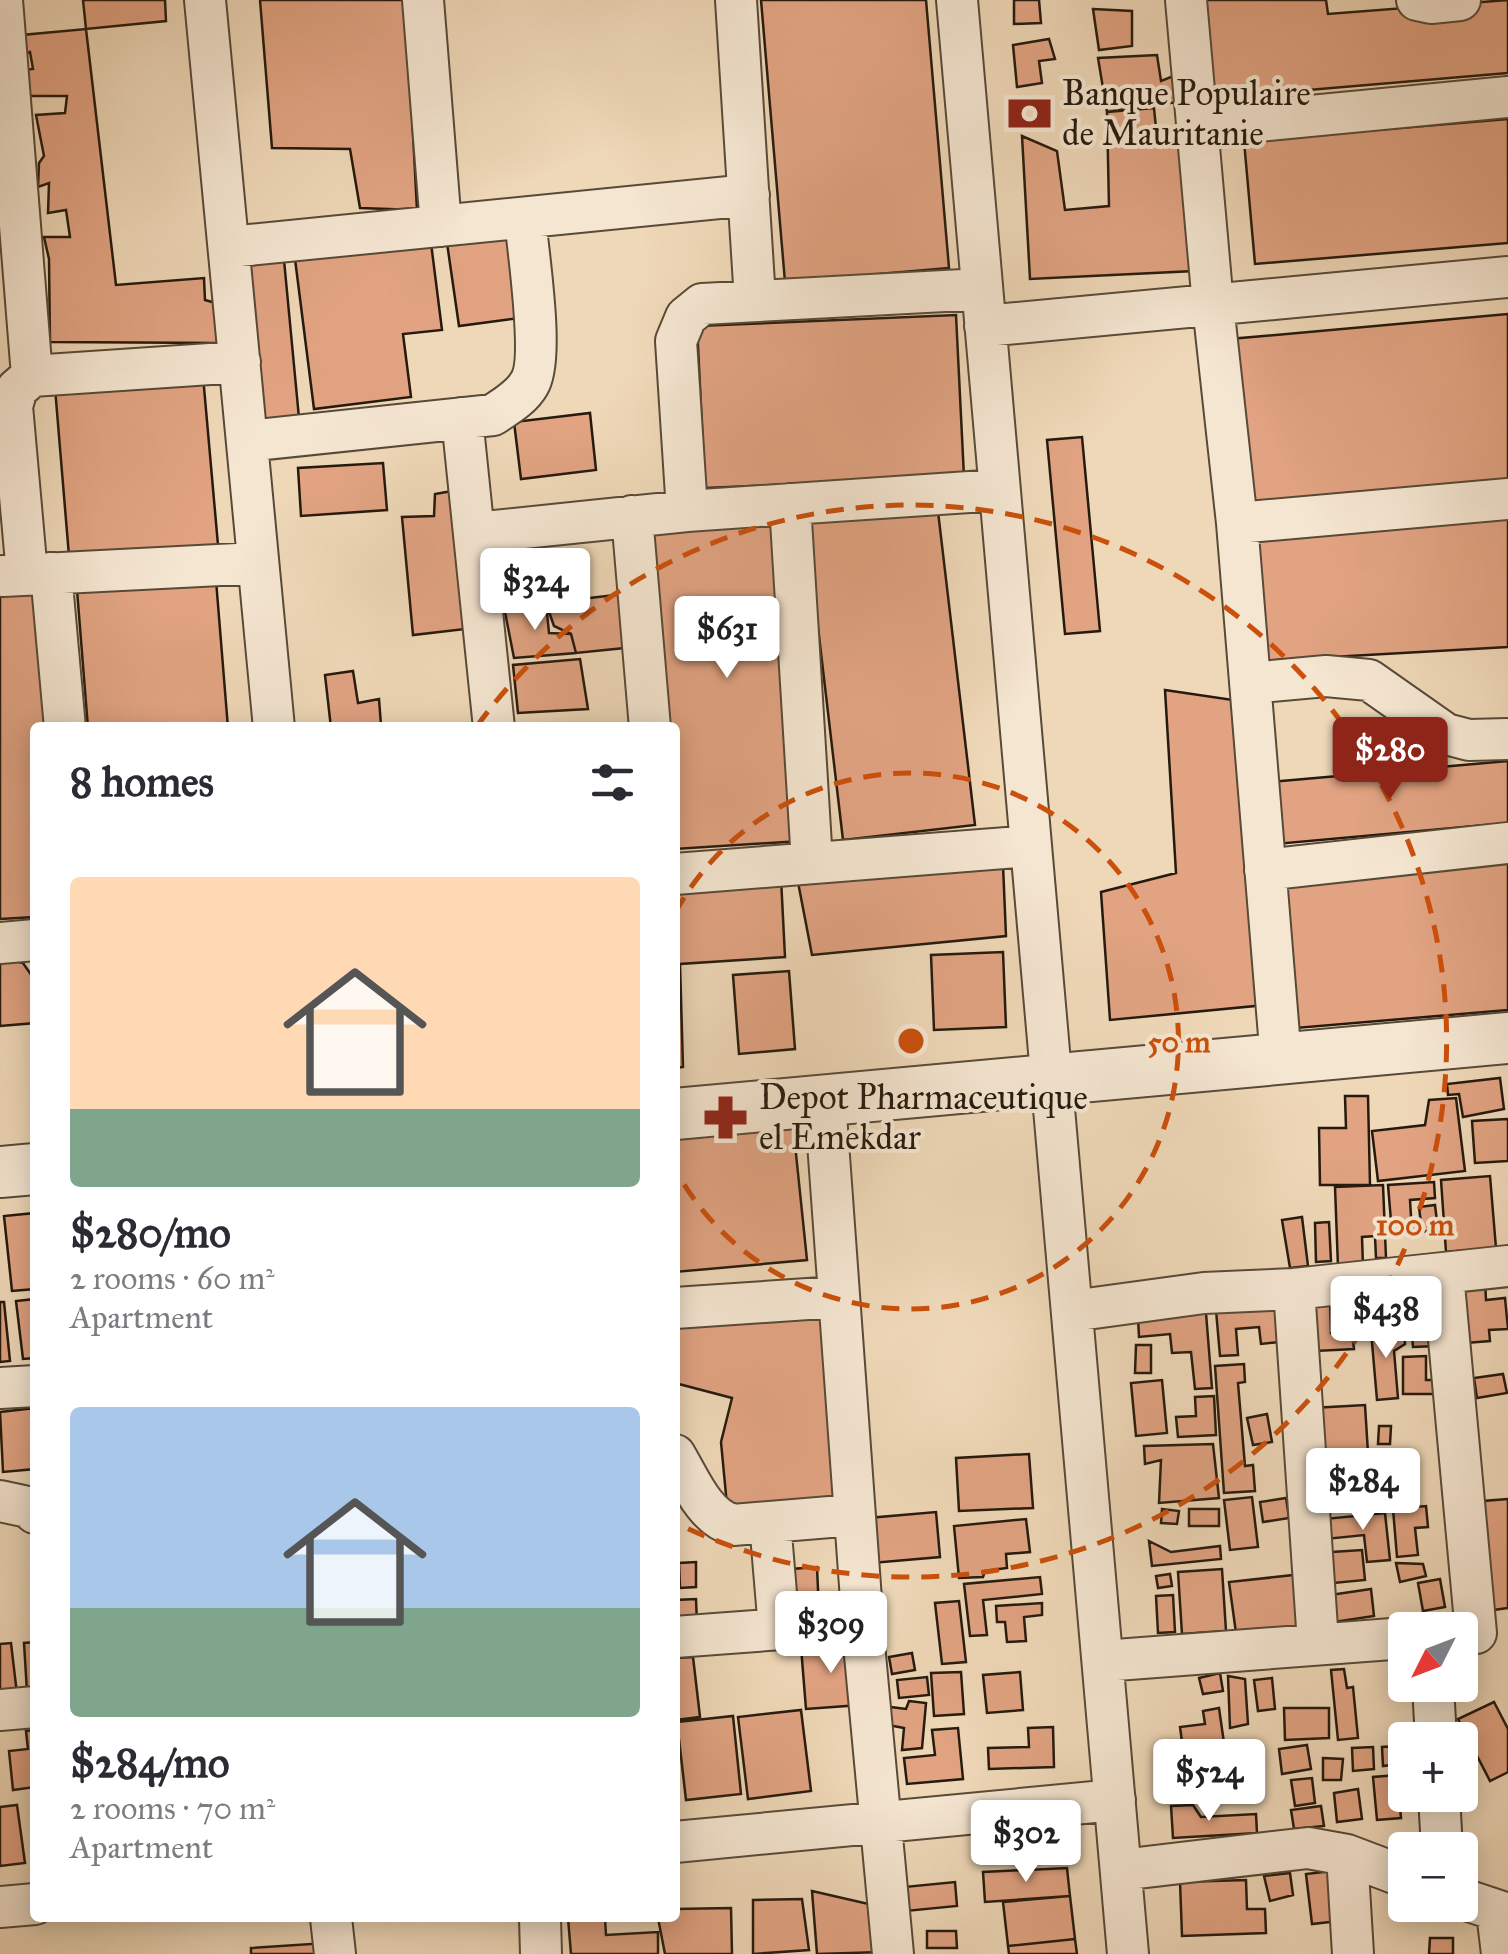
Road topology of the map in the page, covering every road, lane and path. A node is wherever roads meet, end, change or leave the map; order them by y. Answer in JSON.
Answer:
{"nodes":[{"id":1,"x":2,"y":0,"type":"edge"},
{"id":2,"x":205,"y":0,"type":"edge"},
{"id":3,"x":424,"y":0,"type":"edge"},
{"id":4,"x":736,"y":0,"type":"edge"},
{"id":5,"x":957,"y":0,"type":"edge"},
{"id":6,"x":1186,"y":0,"type":"edge"},
{"id":7,"x":1417,"y":0,"type":"edge"},
{"id":8,"x":1460,"y":0,"type":"edge"},
{"id":9,"x":1508,"y":97,"type":"edge"},
{"id":10,"x":1198,"y":127,"type":"junction"},
{"id":11,"x":749,"y":196,"type":"junction"},
{"id":12,"x":525,"y":218,"type":"junction"},
{"id":13,"x":441,"y":226,"type":"junction"},
{"id":14,"x":228,"y":247,"type":"junction"},
{"id":15,"x":1508,"y":277,"type":"edge"},
{"id":16,"x":12,"y":284,"type":"edge"},
{"id":17,"x":755,"y":300,"type":"junction"},
{"id":18,"x":1213,"y":304,"type":"junction"},
{"id":19,"x":983,"y":308,"type":"junction"},
{"id":20,"x":240,"y":362,"type":"junction"},
{"id":21,"x":32,"y":376,"type":"junction"},
{"id":22,"x":462,"y":418,"type":"junction"},
{"id":23,"x":246,"y":441,"type":"junction"},
{"id":24,"x":999,"y":490,"type":"junction"},
{"id":25,"x":1508,"y":499,"type":"edge"},
{"id":26,"x":790,"y":504,"type":"junction"},
{"id":27,"x":688,"y":511,"type":"junction"},
{"id":28,"x":632,"y":516,"type":"junction"},
{"id":29,"x":1237,"y":523,"type":"junction"},
{"id":30,"x":475,"y":533,"type":"junction"},
{"id":31,"x":258,"y":563,"type":"junction"},
{"id":32,"x":26,"y":574,"type":"edge"},
{"id":33,"x":1250,"y":683,"type":"junction"},
{"id":34,"x":63,"y":722,"type":"edge"},
{"id":35,"x":273,"y":722,"type":"edge"},
{"id":36,"x":493,"y":722,"type":"edge"},
{"id":37,"x":649,"y":722,"type":"edge"},
{"id":38,"x":1508,"y":739,"type":"edge"},
{"id":39,"x":1508,"y":843,"type":"edge"},
{"id":40,"x":1030,"y":846,"type":"junction"},
{"id":41,"x":812,"y":862,"type":"junction"},
{"id":42,"x":1265,"y":870,"type":"junction"},
{"id":43,"x":680,"y":874,"type":"edge"},
{"id":44,"x":30,"y":940,"type":"edge"},
{"id":45,"x":0,"y":943,"type":"edge"},
{"id":46,"x":1508,"y":1038,"type":"edge"},
{"id":47,"x":1280,"y":1060,"type":"junction"},
{"id":48,"x":1052,"y":1082,"type":"junction"},
{"id":49,"x":825,"y":1101,"type":"junction"},
{"id":50,"x":680,"y":1114,"type":"edge"},
{"id":51,"x":30,"y":1169,"type":"edge"},
{"id":52,"x":0,"y":1172,"type":"edge"},
{"id":53,"x":1508,"y":1266,"type":"edge"},
{"id":54,"x":1443,"y":1274,"type":"junction"},
{"id":55,"x":1294,"y":1289,"type":"junction"},
{"id":56,"x":837,"y":1297,"type":"junction"},
{"id":57,"x":680,"y":1308,"type":"edge"},
{"id":58,"x":1072,"y":1310,"type":"junction"},
{"id":59,"x":30,"y":1386,"type":"edge"},
{"id":60,"x":0,"y":1388,"type":"edge"},
{"id":61,"x":680,"y":1464,"type":"edge"},
{"id":62,"x":0,"y":1502,"type":"edge"},
{"id":63,"x":30,"y":1509,"type":"edge"},
{"id":64,"x":854,"y":1515,"type":"junction"},
{"id":65,"x":770,"y":1522,"type":"junction"},
{"id":66,"x":862,"y":1623,"type":"junction"},
{"id":67,"x":779,"y":1629,"type":"junction"},
{"id":68,"x":1481,"y":1633,"type":"edge"},
{"id":69,"x":680,"y":1636,"type":"edge"},
{"id":70,"x":1388,"y":1639,"type":"edge"},
{"id":71,"x":1318,"y":1643,"type":"junction"},
{"id":72,"x":1103,"y":1661,"type":"junction"},
{"id":73,"x":30,"y":1707,"type":"edge"},
{"id":74,"x":0,"y":1710,"type":"edge"},
{"id":75,"x":1115,"y":1800,"type":"junction"},
{"id":76,"x":882,"y":1822,"type":"junction"},
{"id":77,"x":680,"y":1842,"type":"edge"},
{"id":78,"x":1347,"y":1855,"type":"junction"},
{"id":79,"x":1121,"y":1870,"type":"junction"},
{"id":80,"x":1388,"y":1871,"type":"edge"},
{"id":81,"x":30,"y":1904,"type":"edge"},
{"id":82,"x":0,"y":1907,"type":"edge"},
{"id":83,"x":1488,"y":1908,"type":"edge"},
{"id":84,"x":331,"y":1922,"type":"edge"},
{"id":85,"x":540,"y":1922,"type":"edge"},
{"id":86,"x":335,"y":1954,"type":"edge"},
{"id":87,"x":541,"y":1954,"type":"edge"},
{"id":88,"x":893,"y":1954,"type":"edge"},
{"id":89,"x":1128,"y":1954,"type":"edge"},
{"id":90,"x":1353,"y":1954,"type":"edge"},
{"id":91,"x":1502,"y":1954,"type":"edge"}],
"edges":[{"from":1,"to":16,"type":"street"},
{"from":2,"to":14,"type":"street"},
{"from":3,"to":13,"type":"street"},
{"from":4,"to":11,"type":"street"},
{"from":5,"to":19,"type":"street"},
{"from":6,"to":10,"type":"street"},
{"from":7,"to":8,"type":"street"},
{"from":9,"to":10,"type":"street"},
{"from":10,"to":18,"type":"street"},
{"from":11,"to":12,"type":"street"},
{"from":11,"to":17,"type":"street"},
{"from":12,"to":13,"type":"street"},
{"from":12,"to":22,"type":"street"},
{"from":13,"to":14,"type":"street"},
{"from":14,"to":20,"type":"street"},
{"from":15,"to":18,"type":"street"},
{"from":16,"to":21,"type":"street"},
{"from":17,"to":19,"type":"street"},
{"from":17,"to":27,"type":"street"},
{"from":18,"to":19,"type":"street"},
{"from":18,"to":29,"type":"street"},
{"from":19,"to":24,"type":"street"},
{"from":20,"to":21,"type":"street"},
{"from":20,"to":23,"type":"street"},
{"from":21,"to":32,"type":"street"},
{"from":22,"to":23,"type":"street"},
{"from":22,"to":30,"type":"street"},
{"from":23,"to":31,"type":"street"},
{"from":24,"to":26,"type":"street"},
{"from":24,"to":40,"type":"street"},
{"from":25,"to":29,"type":"street"},
{"from":26,"to":27,"type":"street"},
{"from":26,"to":41,"type":"street"},
{"from":27,"to":28,"type":"street"},
{"from":28,"to":30,"type":"street"},
{"from":28,"to":37,"type":"street"},
{"from":29,"to":33,"type":"street"},
{"from":30,"to":36,"type":"street"},
{"from":31,"to":32,"type":"street"},
{"from":31,"to":35,"type":"street"},
{"from":32,"to":34,"type":"street"},
{"from":33,"to":38,"type":"street"},
{"from":33,"to":42,"type":"street"},
{"from":39,"to":42,"type":"street"},
{"from":40,"to":41,"type":"street"},
{"from":40,"to":48,"type":"street"},
{"from":41,"to":43,"type":"street"},
{"from":42,"to":47,"type":"street"},
{"from":44,"to":45,"type":"street"},
{"from":46,"to":47,"type":"street"},
{"from":47,"to":48,"type":"street"},
{"from":48,"to":49,"type":"street"},
{"from":48,"to":58,"type":"street"},
{"from":49,"to":50,"type":"street"},
{"from":49,"to":56,"type":"street"},
{"from":51,"to":52,"type":"street"},
{"from":53,"to":54,"type":"street"},
{"from":54,"to":55,"type":"street"},
{"from":54,"to":68,"type":"street"},
{"from":55,"to":58,"type":"street"},
{"from":55,"to":71,"type":"street"},
{"from":56,"to":57,"type":"street"},
{"from":56,"to":64,"type":"street"},
{"from":58,"to":72,"type":"street"},
{"from":59,"to":60,"type":"street"},
{"from":61,"to":65,"type":"street"},
{"from":62,"to":63,"type":"street"},
{"from":64,"to":65,"type":"street"},
{"from":64,"to":66,"type":"street"},
{"from":65,"to":67,"type":"street"},
{"from":66,"to":67,"type":"street"},
{"from":66,"to":76,"type":"street"},
{"from":67,"to":69,"type":"street"},
{"from":70,"to":71,"type":"street"},
{"from":71,"to":72,"type":"street"},
{"from":72,"to":75,"type":"street"},
{"from":73,"to":74,"type":"street"},
{"from":75,"to":76,"type":"street"},
{"from":75,"to":79,"type":"street"},
{"from":76,"to":77,"type":"street"},
{"from":76,"to":88,"type":"street"},
{"from":78,"to":79,"type":"street"},
{"from":78,"to":80,"type":"street"},
{"from":78,"to":90,"type":"street"},
{"from":79,"to":89,"type":"street"},
{"from":81,"to":82,"type":"street"},
{"from":83,"to":91,"type":"street"},
{"from":84,"to":86,"type":"street"},
{"from":85,"to":87,"type":"street"}]}
